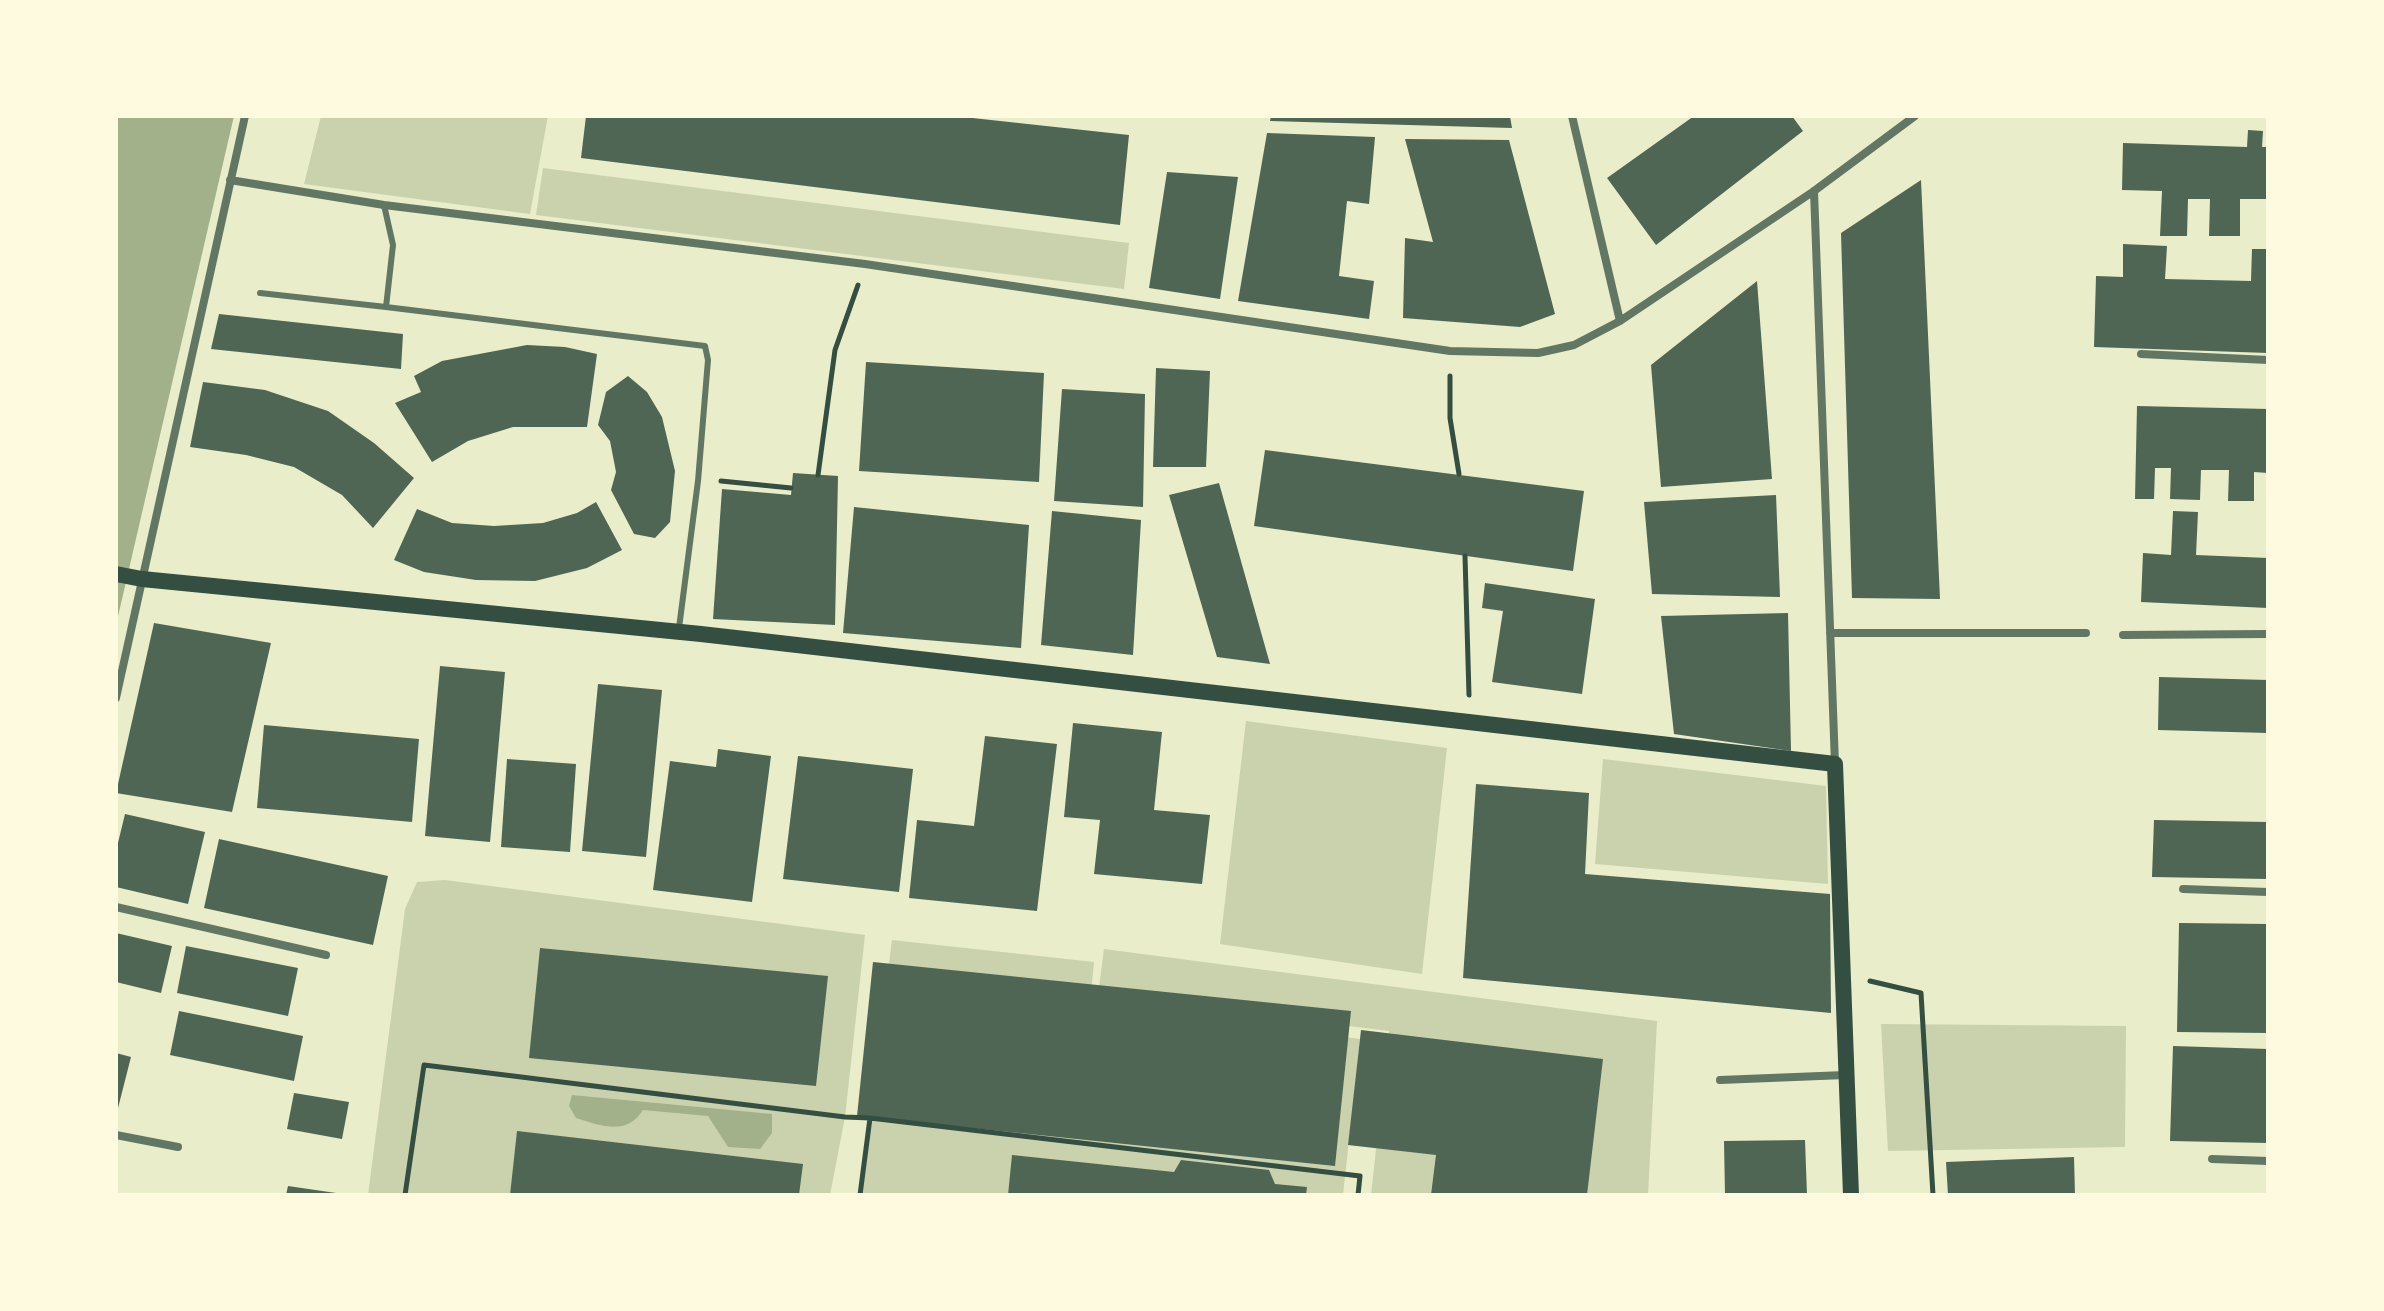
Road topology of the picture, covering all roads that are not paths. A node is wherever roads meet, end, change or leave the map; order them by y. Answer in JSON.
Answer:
{"nodes":[{"id":1,"x":245,"y":116,"type":"edge"},
{"id":2,"x":1572,"y":116,"type":"edge"},
{"id":3,"x":1915,"y":116,"type":"edge"},
{"id":4,"x":230,"y":180,"type":"junction"},
{"id":5,"x":1814,"y":191,"type":"junction"},
{"id":6,"x":384,"y":205,"type":"junction"},
{"id":7,"x":260,"y":293,"type":"dead end"},
{"id":8,"x":386,"y":307,"type":"junction"},
{"id":9,"x":1620,"y":321,"type":"junction"},
{"id":10,"x":2141,"y":354,"type":"dead end"},
{"id":11,"x":2268,"y":360,"type":"edge"},
{"id":12,"x":130,"y":577,"type":"edge"},
{"id":13,"x":679,"y":632,"type":"junction"},
{"id":14,"x":1830,"y":633,"type":"junction"},
{"id":15,"x":2086,"y":633,"type":"dead end"},
{"id":16,"x":2268,"y":634,"type":"edge"},
{"id":17,"x":2123,"y":635,"type":"dead end"},
{"id":18,"x":116,"y":698,"type":"edge"},
{"id":19,"x":1835,"y":764,"type":"junction"},
{"id":20,"x":2183,"y":889,"type":"dead end"},
{"id":21,"x":2268,"y":892,"type":"edge"},
{"id":22,"x":116,"y":907,"type":"edge"},
{"id":23,"x":326,"y":955,"type":"dead end"},
{"id":24,"x":1845,"y":1075,"type":"junction"},
{"id":25,"x":1720,"y":1080,"type":"dead end"},
{"id":26,"x":116,"y":1135,"type":"edge"},
{"id":27,"x":178,"y":1147,"type":"dead end"},
{"id":28,"x":2212,"y":1159,"type":"dead end"},
{"id":29,"x":2268,"y":1161,"type":"edge"},
{"id":30,"x":1851,"y":1195,"type":"edge"}],
"edges":[{"from":1,"to":4,"type":"street"},
{"from":2,"to":9,"type":"street"},
{"from":3,"to":5,"type":"street"},
{"from":4,"to":6,"type":"street"},
{"from":4,"to":12,"type":"street"},
{"from":5,"to":9,"type":"street"},
{"from":5,"to":14,"type":"street"},
{"from":6,"to":8,"type":"lane"},
{"from":6,"to":9,"type":"street"},
{"from":7,"to":8,"type":"lane"},
{"from":8,"to":13,"type":"lane"},
{"from":10,"to":11,"type":"street"},
{"from":12,"to":13,"type":"main road"},
{"from":12,"to":18,"type":"street"},
{"from":13,"to":19,"type":"main road"},
{"from":14,"to":15,"type":"street"},
{"from":14,"to":19,"type":"street"},
{"from":16,"to":17,"type":"street"},
{"from":19,"to":24,"type":"main road"},
{"from":20,"to":21,"type":"street"},
{"from":22,"to":23,"type":"street"},
{"from":24,"to":25,"type":"street"},
{"from":24,"to":30,"type":"main road"},
{"from":26,"to":27,"type":"street"},
{"from":28,"to":29,"type":"street"}]}
